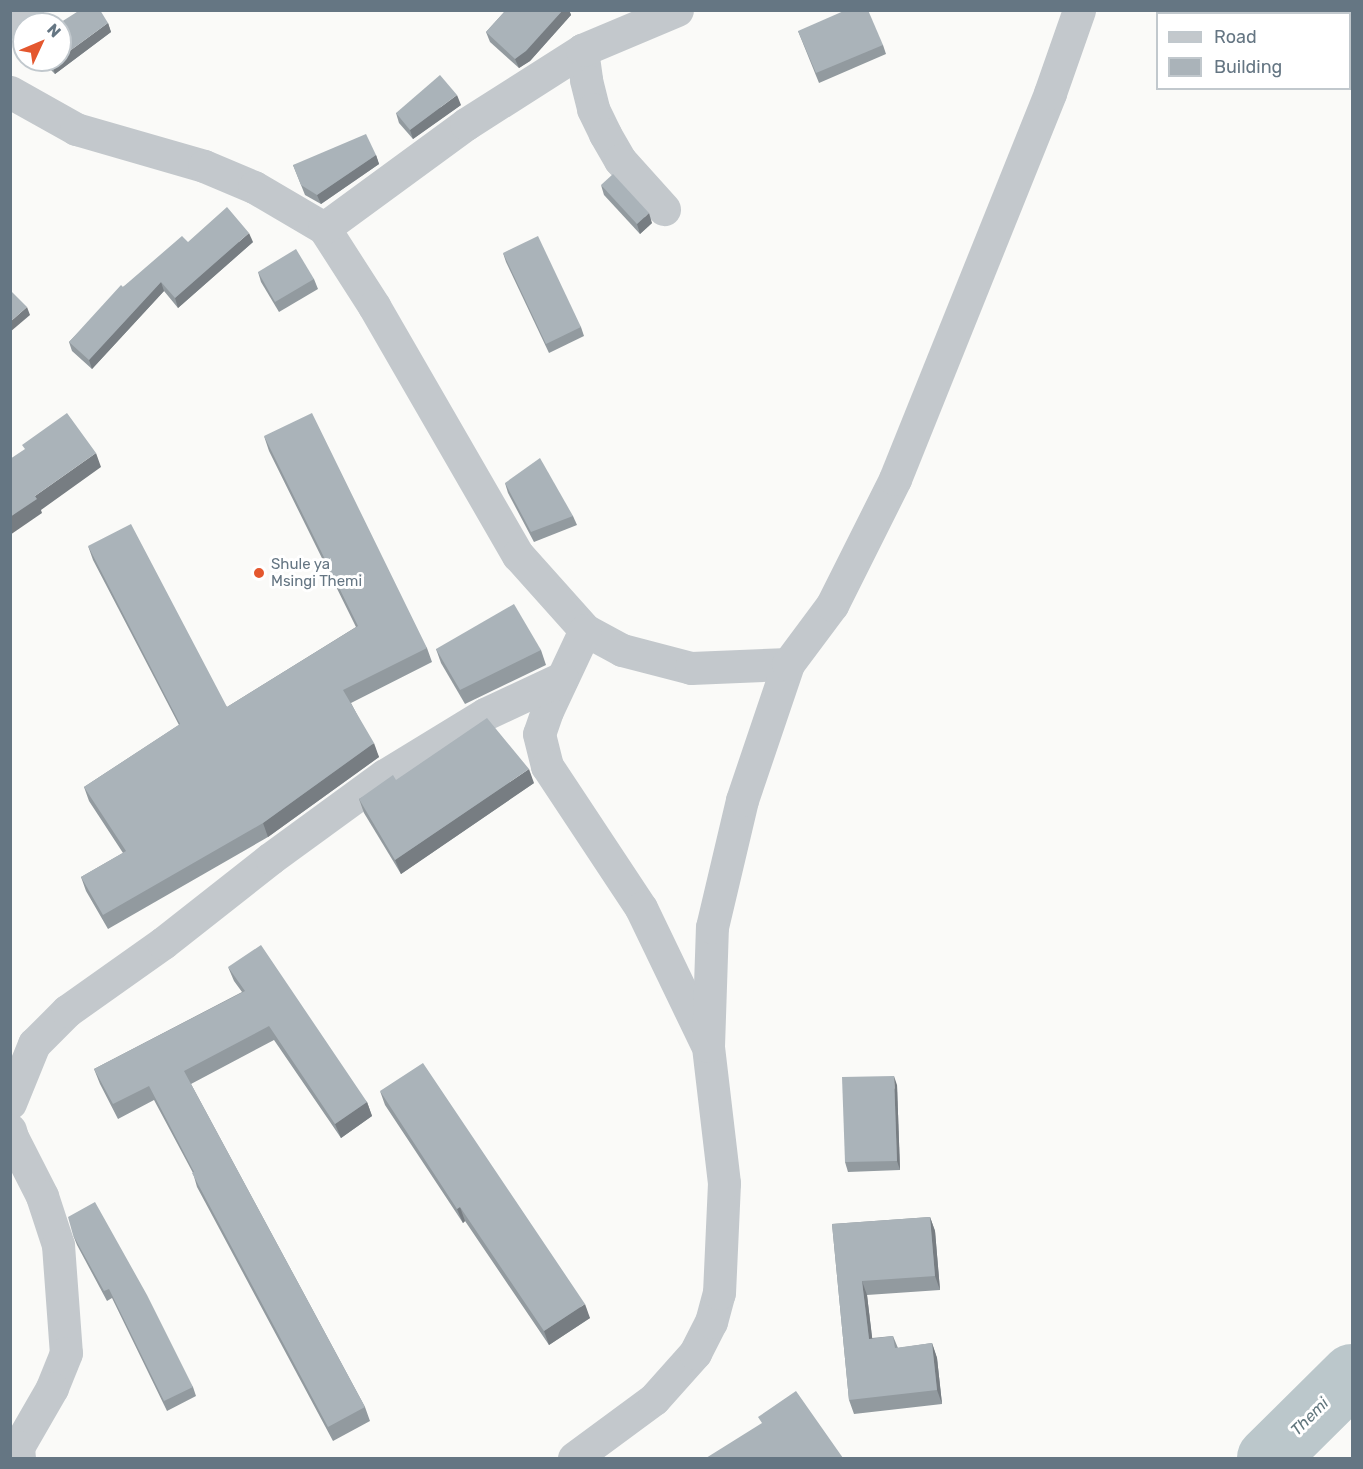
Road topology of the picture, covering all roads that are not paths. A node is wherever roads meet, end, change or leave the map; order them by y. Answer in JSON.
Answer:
{"nodes":[{"id":1,"x":27,"y":10,"type":"edge"},
{"id":2,"x":677,"y":10,"type":"edge"},
{"id":3,"x":1079,"y":10,"type":"edge"},
{"id":4,"x":10,"y":22,"type":"edge"},
{"id":5,"x":582,"y":50,"type":"junction"},
{"id":6,"x":10,"y":92,"type":"edge"},
{"id":7,"x":664,"y":209,"type":"dead end"},
{"id":8,"x":324,"y":228,"type":"junction"},
{"id":9,"x":585,"y":630,"type":"junction"},
{"id":10,"x":788,"y":664,"type":"junction"},
{"id":11,"x":562,"y":678,"type":"junction"},
{"id":12,"x":708,"y":1046,"type":"junction"},
{"id":13,"x":10,"y":1103,"type":"edge"},
{"id":14,"x":10,"y":1130,"type":"edge"},
{"id":15,"x":19,"y":1458,"type":"edge"},
{"id":16,"x":574,"y":1458,"type":"edge"}],
"edges":[{"from":1,"to":4,"type":"street"},
{"from":2,"to":5,"type":"street"},
{"from":3,"to":10,"type":"street"},
{"from":5,"to":7,"type":"street"},
{"from":5,"to":8,"type":"street"},
{"from":6,"to":8,"type":"street"},
{"from":8,"to":9,"type":"street"},
{"from":9,"to":10,"type":"street"},
{"from":9,"to":11,"type":"street"},
{"from":10,"to":12,"type":"street"},
{"from":11,"to":12,"type":"street"},
{"from":11,"to":13,"type":"street"},
{"from":12,"to":16,"type":"street"},
{"from":14,"to":15,"type":"street"}]}
